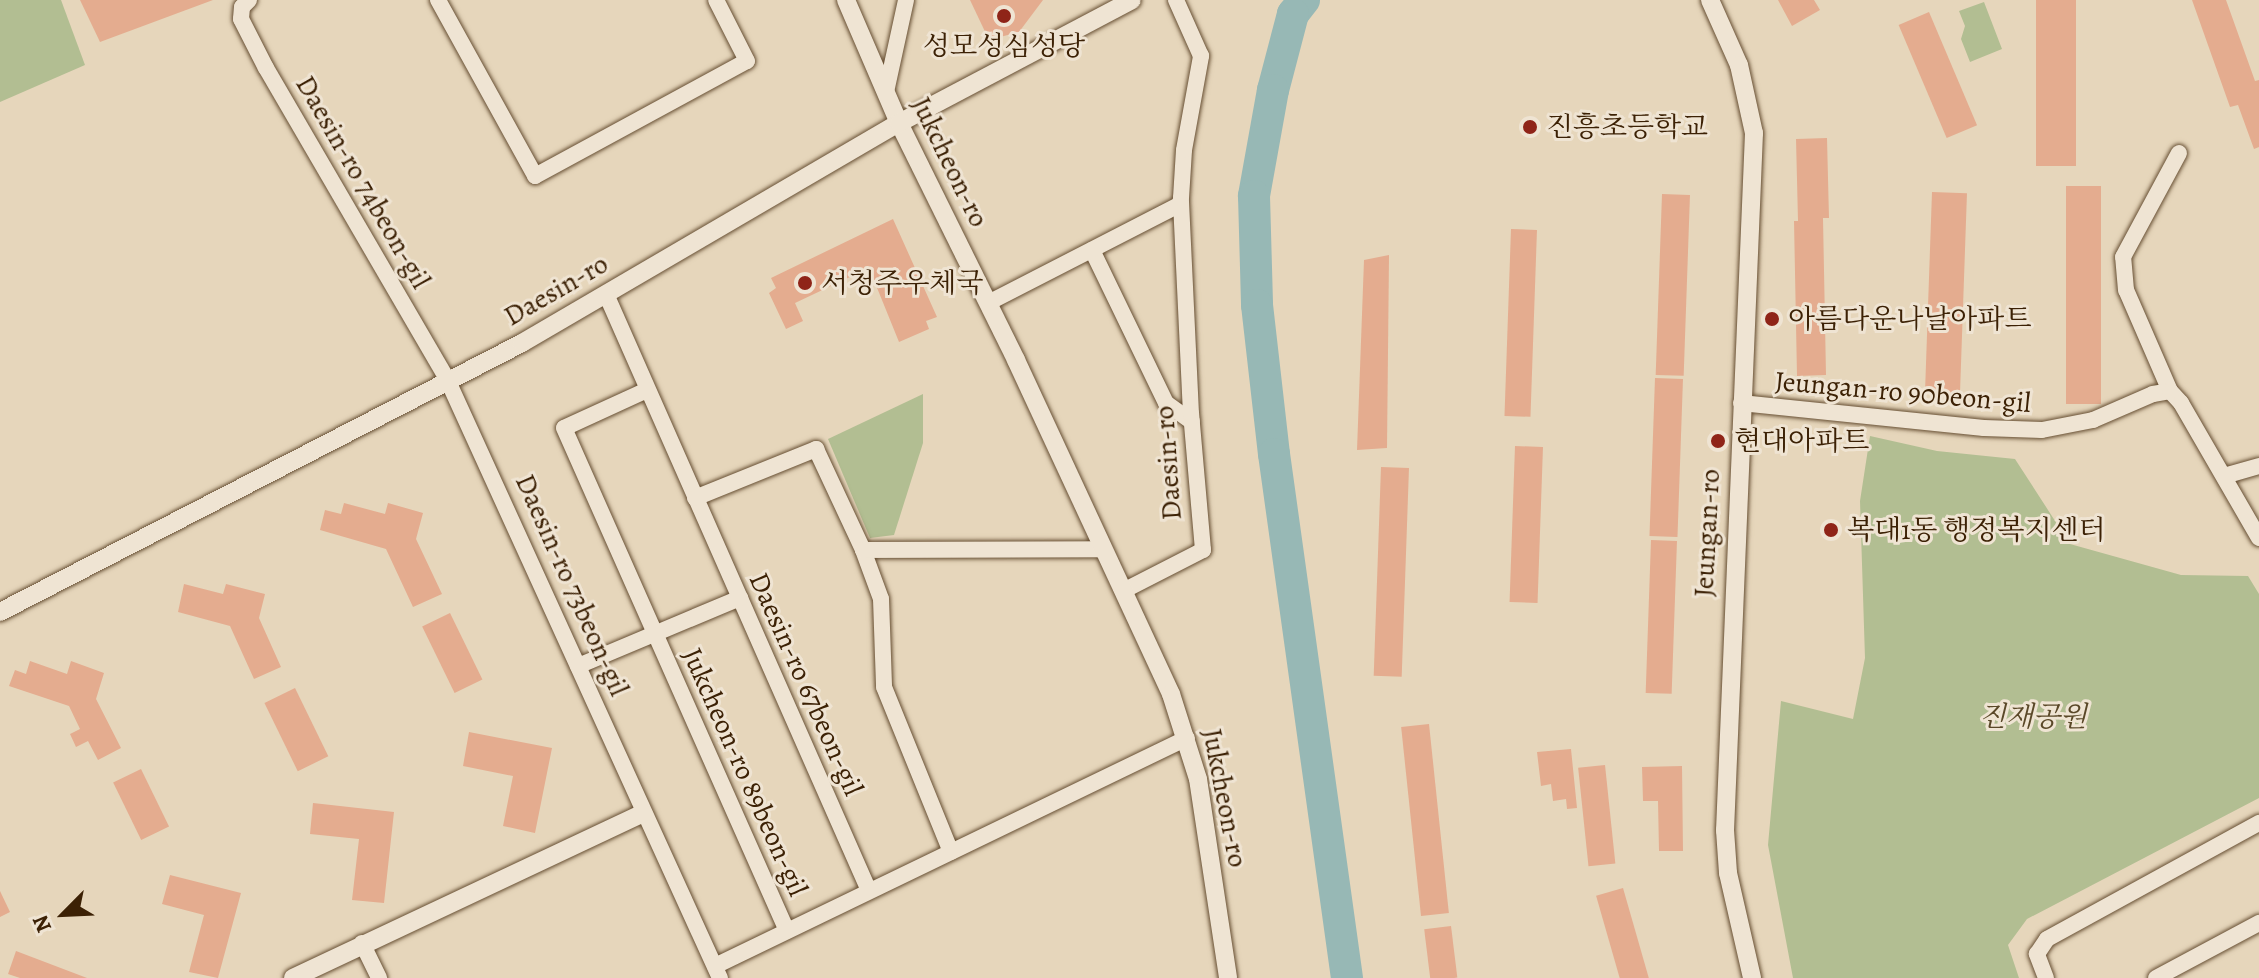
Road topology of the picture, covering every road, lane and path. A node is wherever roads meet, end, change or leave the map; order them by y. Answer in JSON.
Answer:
{"nodes":[{"id":1,"x":438,"y":0,"type":"edge"},
{"id":2,"x":716,"y":0,"type":"edge"},
{"id":3,"x":846,"y":0,"type":"edge"},
{"id":4,"x":906,"y":0,"type":"edge"},
{"id":5,"x":1132,"y":0,"type":"edge"},
{"id":6,"x":1176,"y":0,"type":"edge"},
{"id":7,"x":1710,"y":0,"type":"edge"},
{"id":8,"x":246,"y":3,"type":"edge"},
{"id":9,"x":886,"y":92,"type":"junction"},
{"id":10,"x":899,"y":123,"type":"junction"},
{"id":11,"x":2179,"y":153,"type":"dead end"},
{"id":12,"x":1181,"y":204,"type":"junction"},
{"id":13,"x":1092,"y":250,"type":"junction"},
{"id":14,"x":606,"y":294,"type":"junction"},
{"id":15,"x":988,"y":303,"type":"junction"},
{"id":16,"x":448,"y":381,"type":"junction"},
{"id":17,"x":647,"y":390,"type":"junction"},
{"id":18,"x":2170,"y":391,"type":"junction"},
{"id":19,"x":1741,"y":403,"type":"junction"},
{"id":20,"x":1192,"y":422,"type":"junction"},
{"id":21,"x":2259,"y":466,"type":"edge"},
{"id":22,"x":2224,"y":476,"type":"junction"},
{"id":23,"x":695,"y":498,"type":"junction"},
{"id":24,"x":2259,"y":538,"type":"edge"},
{"id":25,"x":1103,"y":549,"type":"junction"},
{"id":26,"x":863,"y":550,"type":"junction"},
{"id":27,"x":1123,"y":591,"type":"junction"},
{"id":28,"x":740,"y":598,"type":"junction"},
{"id":29,"x":0,"y":612,"type":"edge"},
{"id":30,"x":655,"y":635,"type":"junction"},
{"id":31,"x":578,"y":666,"type":"junction"},
{"id":32,"x":1187,"y":738,"type":"junction"},
{"id":33,"x":643,"y":813,"type":"junction"},
{"id":34,"x":2259,"y":823,"type":"edge"},
{"id":35,"x":951,"y":852,"type":"junction"},
{"id":36,"x":869,"y":891,"type":"junction"},
{"id":37,"x":2259,"y":923,"type":"edge"},
{"id":38,"x":787,"y":931,"type":"junction"},
{"id":39,"x":362,"y":943,"type":"junction"},
{"id":40,"x":717,"y":972,"type":"edge"},
{"id":41,"x":293,"y":978,"type":"edge"},
{"id":42,"x":379,"y":978,"type":"edge"},
{"id":43,"x":1228,"y":978,"type":"edge"},
{"id":44,"x":1752,"y":978,"type":"edge"},
{"id":45,"x":2046,"y":978,"type":"edge"},
{"id":46,"x":2156,"y":978,"type":"edge"}],
"edges":[{"from":1,"to":2,"type":"street"},
{"from":3,"to":9,"type":"street","name":"Jukcheon-ro"},
{"from":4,"to":9,"type":"street"},
{"from":5,"to":10,"type":"street","name":"Daesin-ro"},
{"from":6,"to":12,"type":"street","name":"Daesin-ro"},
{"from":7,"to":19,"type":"street","name":"Jeungan-ro"},
{"from":8,"to":16,"type":"street","name":"Daesin-ro 74beon-gil"},
{"from":9,"to":10,"type":"street","name":"Jukcheon-ro"},
{"from":10,"to":14,"type":"street","name":"Daesin-ro"},
{"from":10,"to":15,"type":"street","name":"Jukcheon-ro"},
{"from":11,"to":18,"type":"street"},
{"from":12,"to":13,"type":"street"},
{"from":12,"to":20,"type":"street","name":"Daesin-ro"},
{"from":13,"to":15,"type":"street"},
{"from":13,"to":20,"type":"street"},
{"from":14,"to":16,"type":"street","name":"Daesin-ro"},
{"from":14,"to":17,"type":"street","name":"Daesin-ro 67beon-gil"},
{"from":15,"to":25,"type":"street","name":"Jukcheon-ro"},
{"from":16,"to":29,"type":"street","name":"Daesin-ro"},
{"from":16,"to":31,"type":"street","name":"Daesin-ro 73beon-gil"},
{"from":17,"to":23,"type":"street","name":"Daesin-ro 67beon-gil"},
{"from":17,"to":30,"type":"street"},
{"from":18,"to":19,"type":"street","name":"Jeungan-ro 90beon-gil"},
{"from":18,"to":22,"type":"street"},
{"from":19,"to":44,"type":"street","name":"Jeungan-ro"},
{"from":20,"to":27,"type":"street","name":"Daesin-ro"},
{"from":21,"to":22,"type":"street"},
{"from":22,"to":24,"type":"street"},
{"from":23,"to":26,"type":"street"},
{"from":23,"to":28,"type":"street","name":"Daesin-ro 67beon-gil"},
{"from":25,"to":26,"type":"street"},
{"from":25,"to":27,"type":"street","name":"Jukcheon-ro"},
{"from":26,"to":35,"type":"street"},
{"from":27,"to":32,"type":"street","name":"Jukcheon-ro"},
{"from":28,"to":30,"type":"street"},
{"from":28,"to":36,"type":"street","name":"Daesin-ro 67beon-gil"},
{"from":30,"to":31,"type":"street"},
{"from":30,"to":38,"type":"street","name":"Jukcheon-ro 89beon-gil"},
{"from":31,"to":33,"type":"street","name":"Daesin-ro 73beon-gil"},
{"from":32,"to":35,"type":"street","name":"Jukcheon-ro 89beon-gil"},
{"from":32,"to":43,"type":"street","name":"Jukcheon-ro"},
{"from":33,"to":39,"type":"street"},
{"from":33,"to":40,"type":"street","name":"Daesin-ro 73beon-gil"},
{"from":34,"to":45,"type":"street"},
{"from":35,"to":36,"type":"street","name":"Jukcheon-ro 89beon-gil"},
{"from":36,"to":38,"type":"street","name":"Jukcheon-ro 89beon-gil"},
{"from":37,"to":46,"type":"street"},
{"from":38,"to":40,"type":"street","name":"Jukcheon-ro 89beon-gil"},
{"from":39,"to":41,"type":"street"},
{"from":39,"to":42,"type":"street"}]}
